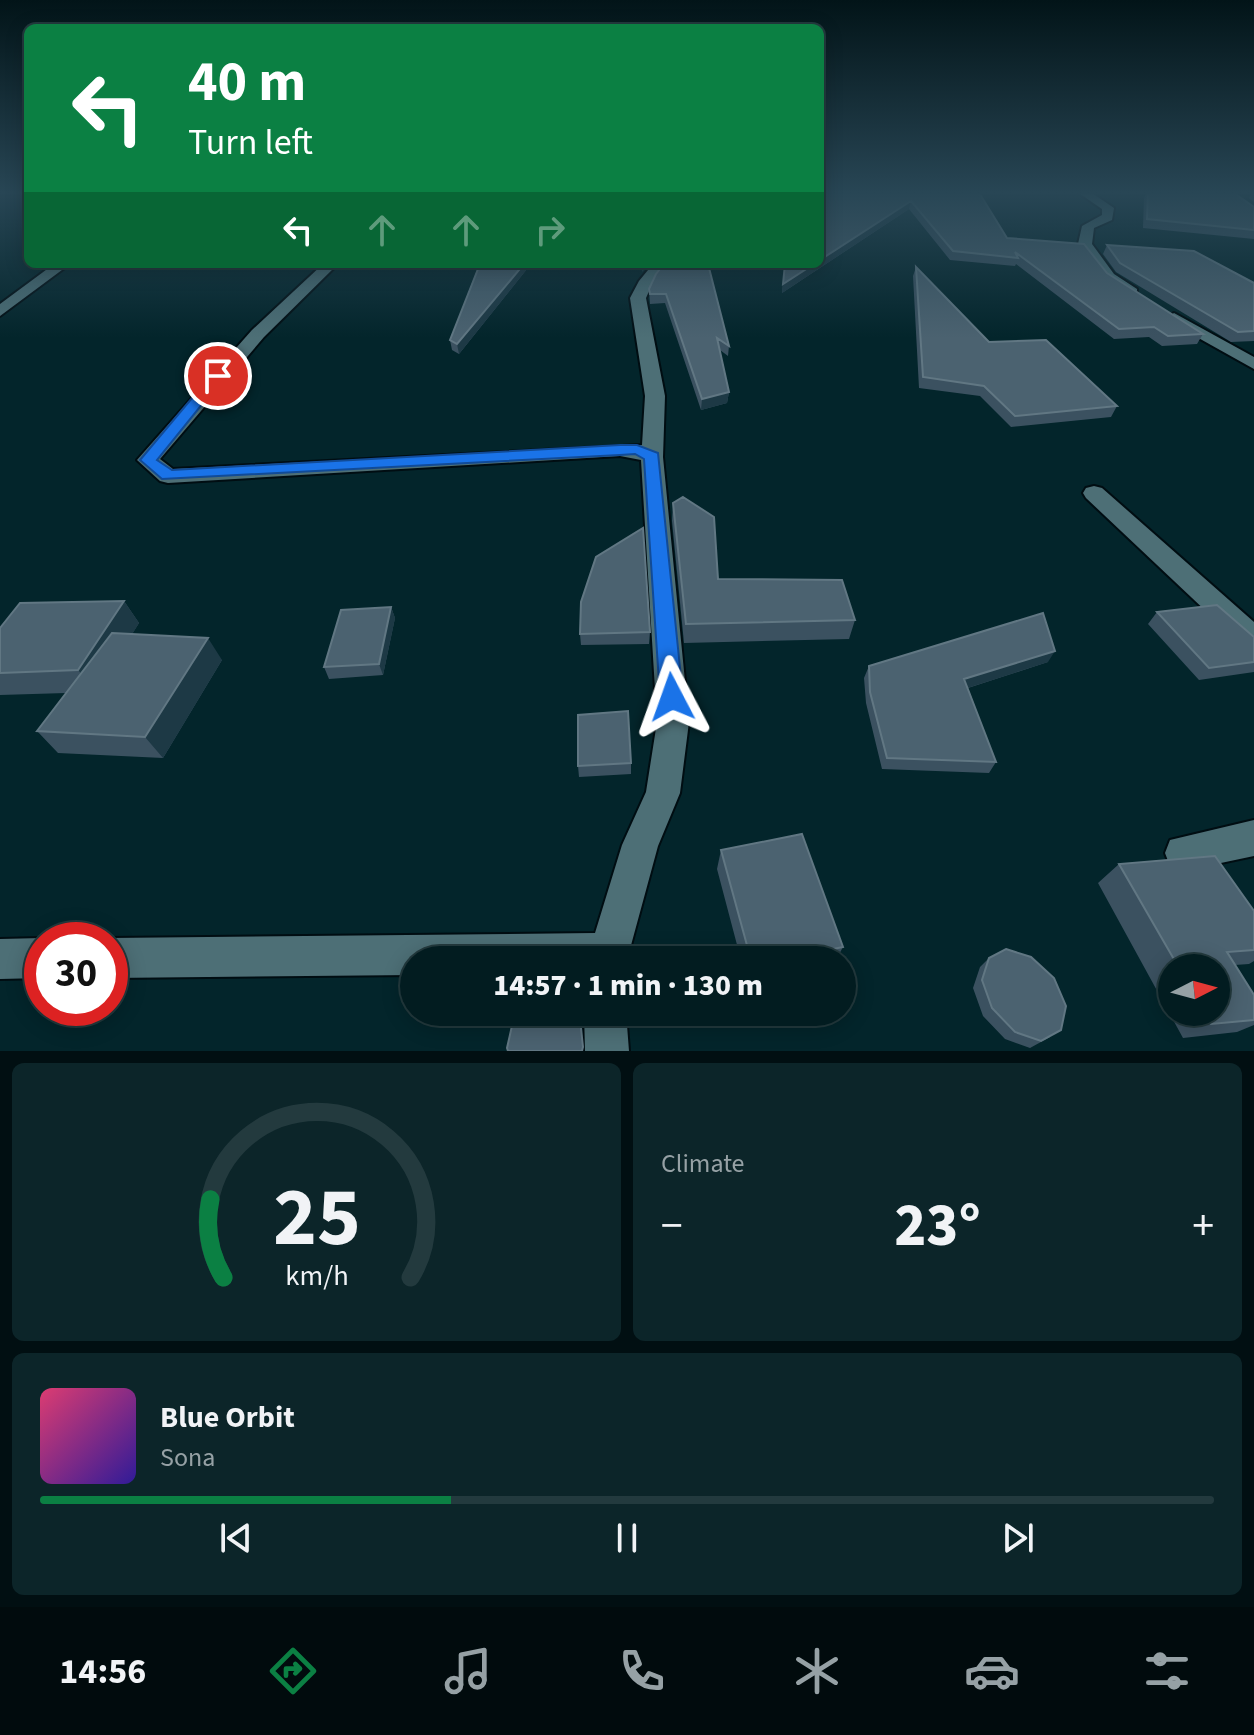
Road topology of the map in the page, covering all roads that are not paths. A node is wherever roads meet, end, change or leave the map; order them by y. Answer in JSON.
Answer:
{"nodes":[{"id":1,"x":1086,"y":240,"type":"edge"},
{"id":2,"x":58,"y":268,"type":"edge"},
{"id":3,"x":326,"y":268,"type":"edge"},
{"id":4,"x":657,"y":268,"type":"edge"},
{"id":5,"x":0,"y":311,"type":"edge"},
{"id":6,"x":1254,"y":364,"type":"edge"},
{"id":7,"x":652,"y":457,"type":"junction"},
{"id":8,"x":1094,"y":493,"type":"dead end"},
{"id":9,"x":1254,"y":639,"type":"edge"},
{"id":10,"x":1254,"y":838,"type":"edge"},
{"id":11,"x":1183,"y":853,"type":"dead end"},
{"id":12,"x":610,"y":946,"type":"edge"},
{"id":13,"x":400,"y":957,"type":"edge"},
{"id":14,"x":24,"y":958,"type":"edge"},
{"id":15,"x":128,"y":958,"type":"edge"},
{"id":16,"x":0,"y":959,"type":"edge"},
{"id":17,"x":606,"y":1026,"type":"edge"},
{"id":18,"x":607,"y":1051,"type":"edge"}],
"edges":[{"from":1,"to":6,"type":"street"},
{"from":2,"to":5,"type":"street"},
{"from":3,"to":7,"type":"street"},
{"from":4,"to":7,"type":"street"},
{"from":7,"to":12,"type":"street"},
{"from":8,"to":9,"type":"street"},
{"from":10,"to":11,"type":"street"},
{"from":13,"to":15,"type":"street"},
{"from":14,"to":16,"type":"street"},
{"from":17,"to":18,"type":"street"}]}
